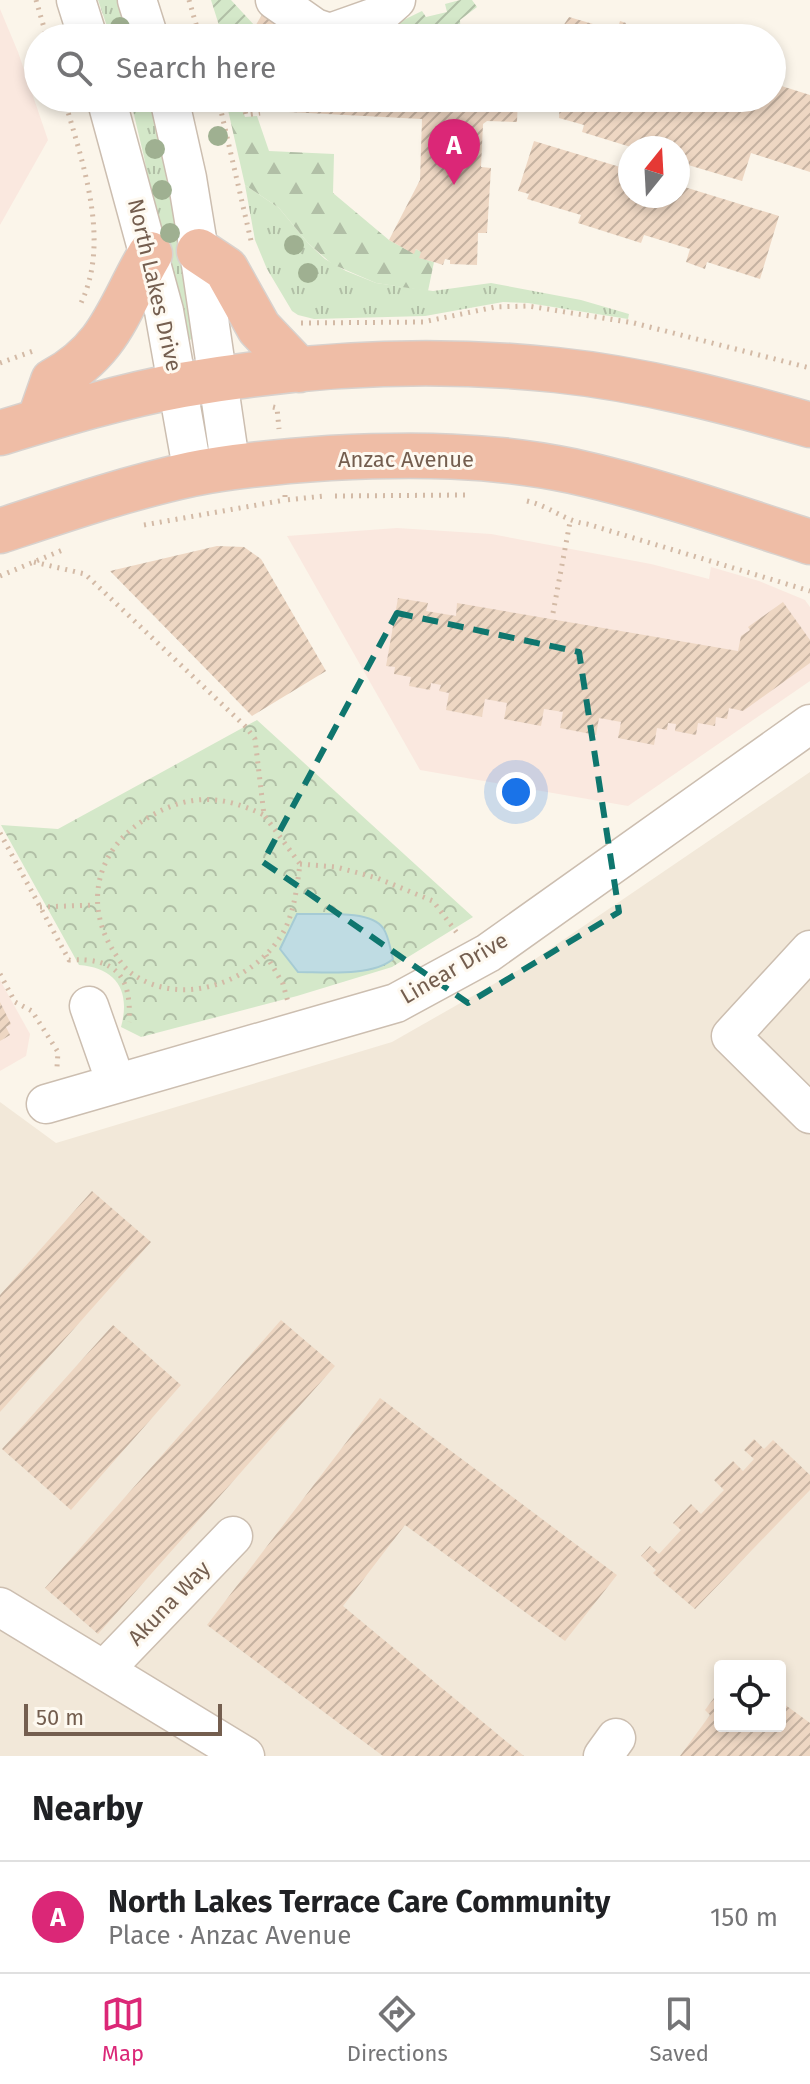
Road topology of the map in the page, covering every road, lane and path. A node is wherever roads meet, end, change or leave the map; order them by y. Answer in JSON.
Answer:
{"nodes":[{"id":1,"x":36,"y":0,"type":"edge"},
{"id":2,"x":76,"y":0,"type":"edge"},
{"id":3,"x":189,"y":0,"type":"edge"},
{"id":4,"x":275,"y":0,"type":"edge"},
{"id":5,"x":396,"y":0,"type":"edge"},
{"id":6,"x":139,"y":1,"type":"edge"},
{"id":7,"x":43,"y":24,"type":"edge"},
{"id":8,"x":84,"y":24,"type":"edge"},
{"id":9,"x":145,"y":24,"type":"edge"},
{"id":10,"x":196,"y":24,"type":"edge"},
{"id":11,"x":309,"y":24,"type":"edge"},
{"id":12,"x":359,"y":24,"type":"edge"},
{"id":13,"x":68,"y":112,"type":"edge"},
{"id":14,"x":110,"y":112,"type":"edge"},
{"id":15,"x":172,"y":112,"type":"edge"},
{"id":16,"x":222,"y":112,"type":"edge"},
{"id":17,"x":245,"y":112,"type":"edge"},
{"id":18,"x":260,"y":113,"type":"dead end"},
{"id":19,"x":199,"y":251,"type":"junction"},
{"id":20,"x":150,"y":254,"type":"junction"},
{"id":21,"x":256,"y":255,"type":"dead end"},
{"id":22,"x":74,"y":317,"type":"dead end"},
{"id":23,"x":293,"y":319,"type":"dead end"},
{"id":24,"x":43,"y":346,"type":"dead end"},
{"id":25,"x":0,"y":363,"type":"edge"},
{"id":26,"x":810,"y":368,"type":"edge"},
{"id":27,"x":299,"y":370,"type":"junction"},
{"id":28,"x":198,"y":383,"type":"junction"},
{"id":29,"x":810,"y":425,"type":"edge"},
{"id":30,"x":19,"y":427,"type":"edge"},
{"id":31,"x":212,"y":471,"type":"junction"},
{"id":32,"x":475,"y":495,"type":"dead end"},
{"id":33,"x":515,"y":500,"type":"dead end"},
{"id":34,"x":570,"y":522,"type":"junction"},
{"id":35,"x":136,"y":526,"type":"dead end"},
{"id":36,"x":0,"y":531,"type":"edge"},
{"id":37,"x":810,"y":542,"type":"edge"},
{"id":38,"x":71,"y":546,"type":"dead end"},
{"id":39,"x":34,"y":562,"type":"junction"},
{"id":40,"x":0,"y":576,"type":"edge"},
{"id":41,"x":810,"y":591,"type":"edge"},
{"id":42,"x":553,"y":613,"type":"dead end"},
{"id":43,"x":810,"y":724,"type":"edge"},
{"id":44,"x":264,"y":815,"type":"junction"},
{"id":45,"x":0,"y":833,"type":"edge"},
{"id":46,"x":300,"y":864,"type":"junction"},
{"id":47,"x":95,"y":905,"type":"junction"},
{"id":48,"x":40,"y":907,"type":"junction"},
{"id":49,"x":469,"y":925,"type":"dead end"},
{"id":50,"x":457,"y":933,"type":"junction"},
{"id":51,"x":446,"y":940,"type":"dead end"},
{"id":52,"x":810,"y":950,"type":"edge"},
{"id":53,"x":266,"y":955,"type":"junction"},
{"id":54,"x":0,"y":974,"type":"edge"},
{"id":55,"x":133,"y":975,"type":"junction"},
{"id":56,"x":125,"y":979,"type":"junction"},
{"id":57,"x":302,"y":998,"type":"dead end"},
{"id":58,"x":288,"y":1002,"type":"junction"},
{"id":59,"x":89,"y":1006,"type":"dead end"},
{"id":60,"x":273,"y":1006,"type":"dead end"},
{"id":61,"x":128,"y":1032,"type":"dead end"},
{"id":62,"x":116,"y":1083,"type":"junction"},
{"id":63,"x":46,"y":1088,"type":"joint"},
{"id":64,"x":810,"y":1114,"type":"edge"},
{"id":65,"x":233,"y":1536,"type":"dead end"},
{"id":66,"x":0,"y":1607,"type":"edge"},
{"id":67,"x":104,"y":1670,"type":"junction"},
{"id":68,"x":245,"y":1756,"type":"edge"}],
"edges":[{"from":1,"to":7,"type":"path"},
{"from":2,"to":8,"type":"street"},
{"from":3,"to":10,"type":"path"},
{"from":4,"to":11,"type":"street"},
{"from":5,"to":12,"type":"street"},
{"from":6,"to":9,"type":"street"},
{"from":13,"to":22,"type":"path"},
{"from":14,"to":20,"type":"street","name":"North Lakes Drive"},
{"from":15,"to":19,"type":"street","name":"North Lakes Drive"},
{"from":16,"to":21,"type":"path"},
{"from":17,"to":18,"type":"path"},
{"from":19,"to":27,"type":"highway"},
{"from":19,"to":28,"type":"street","name":"North Lakes Drive"},
{"from":20,"to":28,"type":"street","name":"North Lakes Drive"},
{"from":20,"to":30,"type":"highway"},
{"from":23,"to":26,"type":"path"},
{"from":24,"to":25,"type":"path"},
{"from":27,"to":28,"type":"highway"},
{"from":27,"to":29,"type":"highway"},
{"from":28,"to":30,"type":"highway"},
{"from":28,"to":31,"type":"street","name":"North Lakes Drive"},
{"from":31,"to":36,"type":"highway","name":"Anzac Avenue"},
{"from":31,"to":37,"type":"highway","name":"Anzac Avenue"},
{"from":32,"to":35,"type":"path"},
{"from":33,"to":34,"type":"path"},
{"from":34,"to":41,"type":"path"},
{"from":34,"to":42,"type":"path"},
{"from":38,"to":39,"type":"path"},
{"from":39,"to":40,"type":"path"},
{"from":39,"to":44,"type":"path"},
{"from":43,"to":62,"type":"street","name":"Linear Drive"},
{"from":44,"to":46,"type":"path"},
{"from":44,"to":47,"type":"path"},
{"from":45,"to":48,"type":"path"},
{"from":46,"to":50,"type":"path"},
{"from":46,"to":53,"type":"path"},
{"from":47,"to":48,"type":"path"},
{"from":47,"to":55,"type":"path"},
{"from":48,"to":56,"type":"path"},
{"from":49,"to":50,"type":"path"},
{"from":50,"to":51,"type":"path"},
{"from":52,"to":64,"type":"street"},
{"from":53,"to":55,"type":"path"},
{"from":53,"to":58,"type":"path"},
{"from":54,"to":63,"type":"path"},
{"from":55,"to":56,"type":"path"},
{"from":56,"to":61,"type":"path"},
{"from":57,"to":58,"type":"path"},
{"from":58,"to":60,"type":"path"},
{"from":59,"to":62,"type":"street"},
{"from":62,"to":63,"type":"street","name":"Linear Drive"},
{"from":65,"to":67,"type":"street","name":"Akuna Way"},
{"from":66,"to":67,"type":"street"},
{"from":67,"to":68,"type":"street"}]}
